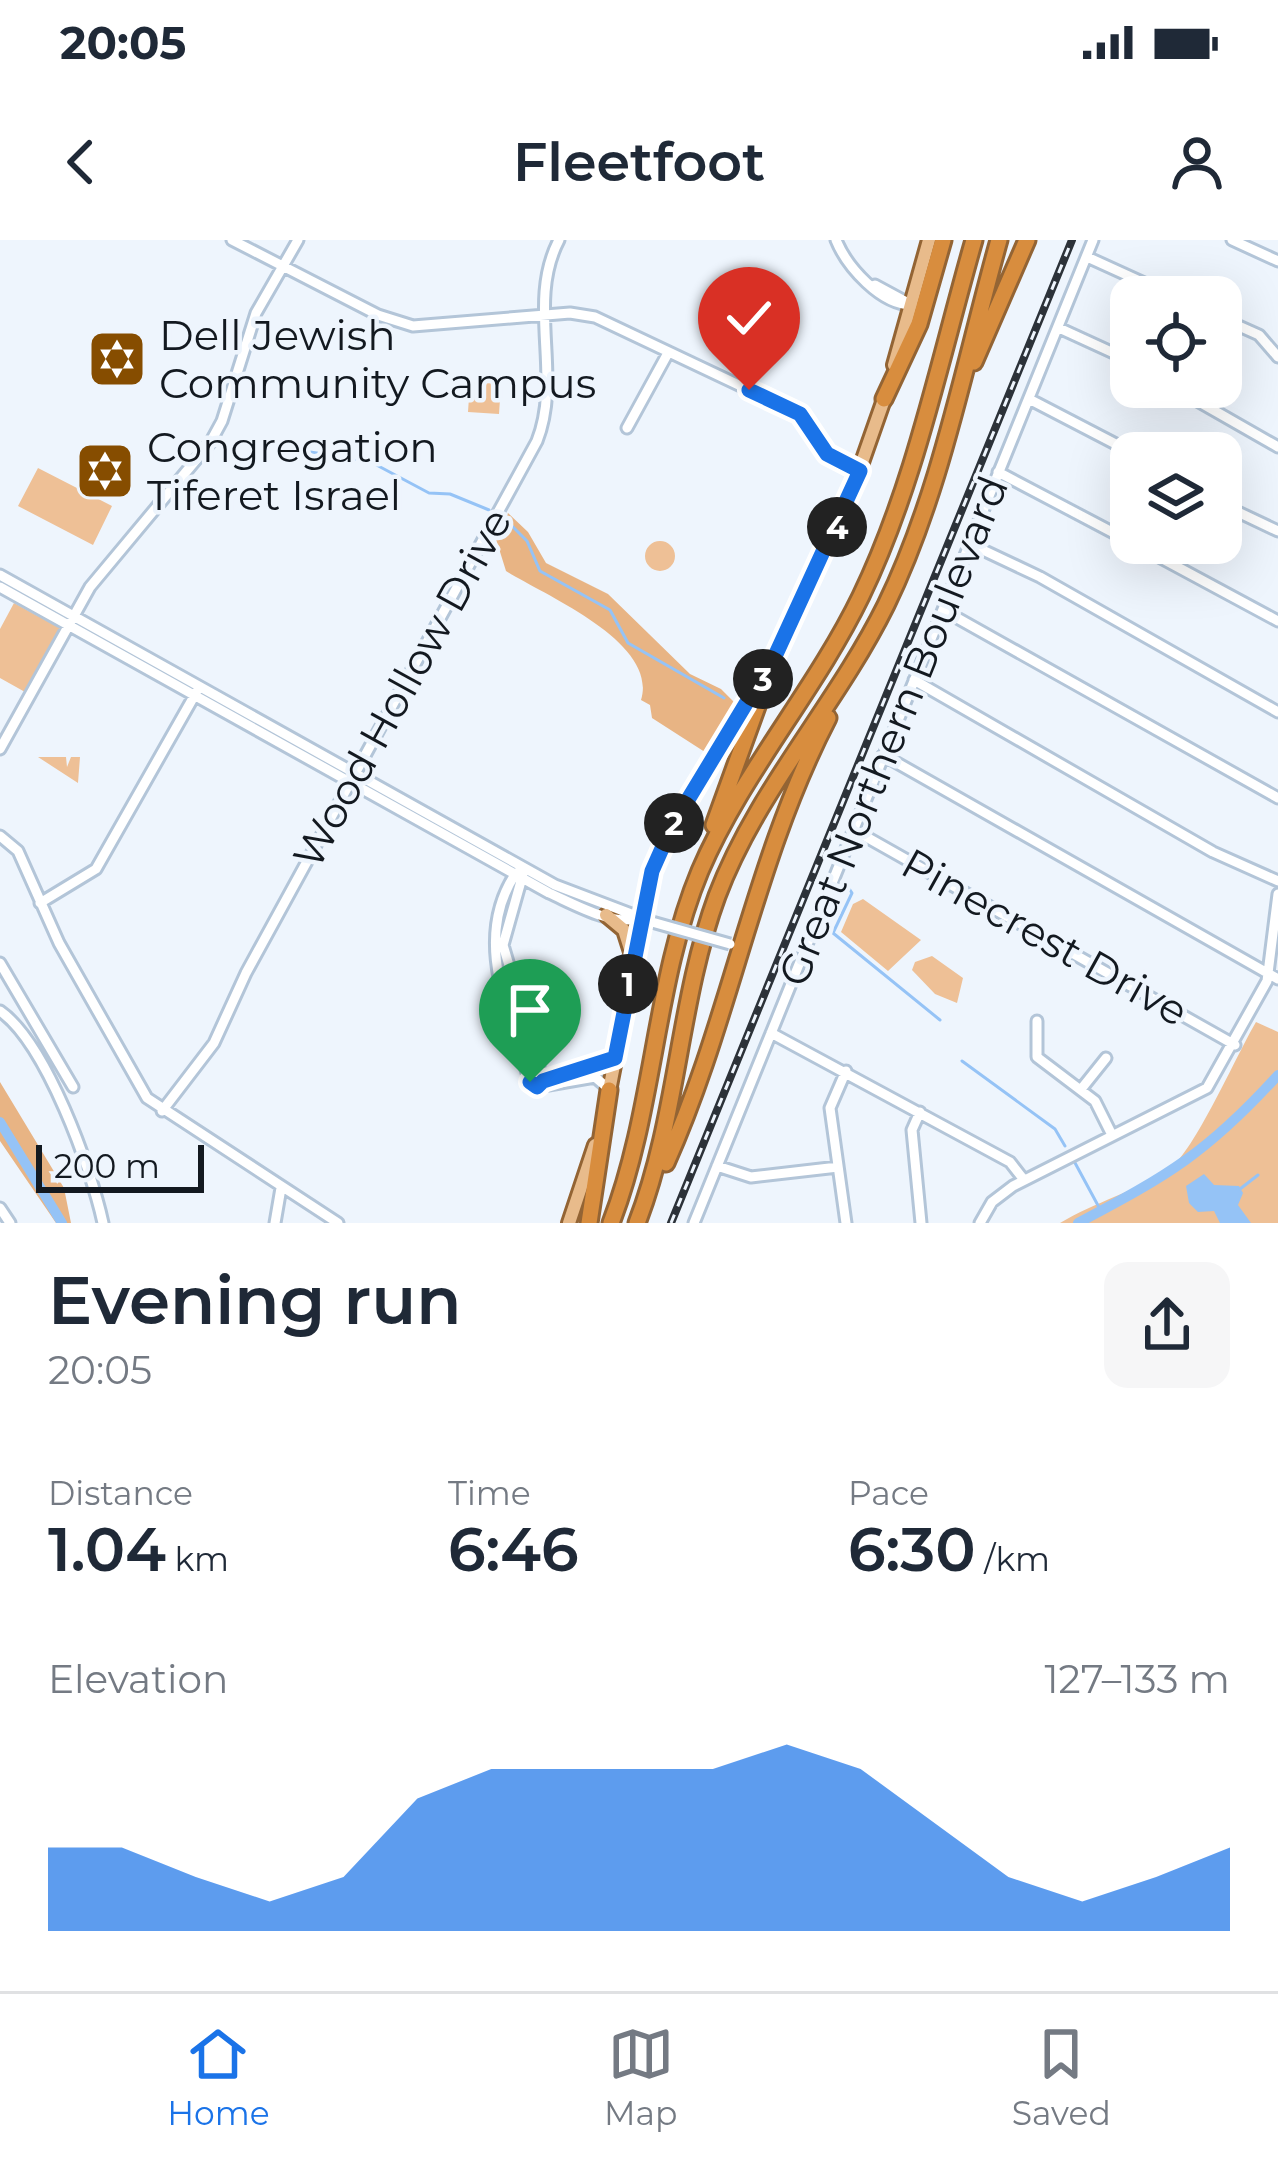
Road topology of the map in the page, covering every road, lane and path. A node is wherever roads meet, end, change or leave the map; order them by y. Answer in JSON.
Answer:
{"nodes":[{"id":1,"x":232,"y":240,"type":"edge"},
{"id":2,"x":298,"y":240,"type":"edge"},
{"id":3,"x":559,"y":240,"type":"edge"},
{"id":4,"x":836,"y":240,"type":"edge"},
{"id":5,"x":928,"y":240,"type":"edge"},
{"id":6,"x":944,"y":240,"type":"edge"},
{"id":7,"x":978,"y":240,"type":"edge"},
{"id":8,"x":995,"y":240,"type":"edge"},
{"id":9,"x":1027,"y":240,"type":"edge"},
{"id":10,"x":1093,"y":240,"type":"edge"},
{"id":11,"x":1232,"y":240,"type":"edge"},
{"id":12,"x":1087,"y":257,"type":"junction"},
{"id":13,"x":1278,"y":261,"type":"edge"},
{"id":14,"x":285,"y":263,"type":"junction"},
{"id":15,"x":1129,"y":276,"type":"edge"},
{"id":16,"x":911,"y":305,"type":"junction"},
{"id":17,"x":546,"y":316,"type":"junction"},
{"id":18,"x":1059,"y":328,"type":"junction"},
{"id":19,"x":1242,"y":328,"type":"edge"},
{"id":20,"x":1110,"y":352,"type":"edge"},
{"id":21,"x":668,"y":353,"type":"junction"},
{"id":22,"x":1278,"y":358,"type":"edge"},
{"id":23,"x":884,"y":399,"type":"junction"},
{"id":24,"x":1029,"y":399,"type":"junction"},
{"id":25,"x":1210,"y":408,"type":"edge"},
{"id":26,"x":950,"y":412,"type":"junction"},
{"id":27,"x":627,"y":428,"type":"dead end"},
{"id":28,"x":1110,"y":441,"type":"edge"},
{"id":29,"x":1278,"y":447,"type":"edge"},
{"id":30,"x":860,"y":471,"type":"junction"},
{"id":31,"x":998,"y":472,"type":"junction"},
{"id":32,"x":1242,"y":514,"type":"edge"},
{"id":33,"x":1110,"y":531,"type":"edge"},
{"id":34,"x":1278,"y":531,"type":"edge"},
{"id":35,"x":968,"y":543,"type":"junction"},
{"id":36,"x":1173,"y":564,"type":"edge"},
{"id":37,"x":0,"y":575,"type":"edge"},
{"id":38,"x":0,"y":587,"type":"edge"},
{"id":39,"x":943,"y":610,"type":"junction"},
{"id":40,"x":71,"y":620,"type":"junction"},
{"id":41,"x":1278,"y":621,"type":"edge"},
{"id":42,"x":863,"y":648,"type":"junction"},
{"id":43,"x":776,"y":654,"type":"junction"},
{"id":44,"x":914,"y":680,"type":"junction"},
{"id":45,"x":197,"y":691,"type":"junction"},
{"id":46,"x":1278,"y":712,"type":"edge"},
{"id":47,"x":0,"y":749,"type":"edge"},
{"id":48,"x":883,"y":755,"type":"junction"},
{"id":49,"x":353,"y":779,"type":"junction"},
{"id":50,"x":1278,"y":798,"type":"edge"},
{"id":51,"x":854,"y":830,"type":"junction"},
{"id":52,"x":0,"y":836,"type":"edge"},
{"id":53,"x":699,"y":873,"type":"junction"},
{"id":54,"x":520,"y":874,"type":"junction"},
{"id":55,"x":1278,"y":881,"type":"edge"},
{"id":56,"x":1278,"y":894,"type":"edge"},
{"id":57,"x":40,"y":904,"type":"junction"},
{"id":58,"x":606,"y":915,"type":"junction"},
{"id":59,"x":646,"y":920,"type":"junction"},
{"id":60,"x":735,"y":946,"type":"junction"},
{"id":61,"x":0,"y":963,"type":"edge"},
{"id":62,"x":632,"y":964,"type":"junction"},
{"id":63,"x":1274,"y":976,"type":"edge"},
{"id":64,"x":0,"y":1011,"type":"edge"},
{"id":65,"x":1037,"y":1021,"type":"dead end"},
{"id":66,"x":771,"y":1033,"type":"junction"},
{"id":67,"x":1235,"y":1045,"type":"junction"},
{"id":68,"x":615,"y":1058,"type":"junction"},
{"id":69,"x":1106,"y":1058,"type":"dead end"},
{"id":70,"x":662,"y":1068,"type":"junction"},
{"id":71,"x":846,"y":1071,"type":"junction"},
{"id":72,"x":540,"y":1084,"type":"junction"},
{"id":73,"x":73,"y":1087,"type":"dead end"},
{"id":74,"x":1082,"y":1088,"type":"junction"},
{"id":75,"x":609,"y":1090,"type":"junction"},
{"id":76,"x":162,"y":1111,"type":"junction"},
{"id":77,"x":920,"y":1112,"type":"junction"},
{"id":78,"x":645,"y":1119,"type":"junction"},
{"id":79,"x":1112,"y":1135,"type":"junction"},
{"id":80,"x":717,"y":1166,"type":"junction"},
{"id":81,"x":838,"y":1167,"type":"junction"},
{"id":82,"x":1024,"y":1180,"type":"junction"},
{"id":83,"x":280,"y":1188,"type":"junction"},
{"id":84,"x":647,"y":1197,"type":"junction"},
{"id":85,"x":0,"y":1208,"type":"edge"},
{"id":86,"x":10,"y":1223,"type":"edge"},
{"id":87,"x":103,"y":1223,"type":"edge"},
{"id":88,"x":275,"y":1223,"type":"edge"},
{"id":89,"x":338,"y":1223,"type":"edge"},
{"id":90,"x":569,"y":1223,"type":"edge"},
{"id":91,"x":589,"y":1223,"type":"edge"},
{"id":92,"x":615,"y":1223,"type":"edge"},
{"id":93,"x":633,"y":1223,"type":"edge"},
{"id":94,"x":694,"y":1223,"type":"edge"},
{"id":95,"x":846,"y":1223,"type":"edge"},
{"id":96,"x":921,"y":1223,"type":"edge"},
{"id":97,"x":980,"y":1223,"type":"edge"}],
"edges":[{"from":1,"to":14,"type":"street"},
{"from":2,"to":14,"type":"street"},
{"from":3,"to":17,"type":"street","name":"Wood Hollow Drive"},
{"from":4,"to":16,"type":"street"},
{"from":5,"to":16,"type":"main road"},
{"from":6,"to":23,"type":"highway"},
{"from":7,"to":53,"type":"highway"},
{"from":7,"to":70,"type":"highway"},
{"from":8,"to":26,"type":"highway"},
{"from":8,"to":93,"type":"highway"},
{"from":9,"to":26,"type":"highway"},
{"from":10,"to":12,"type":"street","name":"Great Northern Boulevard"},
{"from":11,"to":13,"type":"street"},
{"from":12,"to":15,"type":"street"},
{"from":12,"to":18,"type":"street","name":"Great Northern Boulevard"},
{"from":14,"to":17,"type":"street"},
{"from":14,"to":40,"type":"street"},
{"from":16,"to":23,"type":"main road"},
{"from":17,"to":21,"type":"street"},
{"from":17,"to":49,"type":"street","name":"Wood Hollow Drive"},
{"from":18,"to":20,"type":"street"},
{"from":18,"to":24,"type":"street","name":"Great Northern Boulevard"},
{"from":19,"to":22,"type":"street"},
{"from":21,"to":27,"type":"street"},
{"from":21,"to":30,"type":"street"},
{"from":23,"to":30,"type":"main road"},
{"from":24,"to":28,"type":"street"},
{"from":24,"to":31,"type":"street","name":"Great Northern Boulevard"},
{"from":25,"to":29,"type":"street"},
{"from":26,"to":42,"type":"highway"},
{"from":30,"to":43,"type":"main road"},
{"from":31,"to":33,"type":"street"},
{"from":31,"to":35,"type":"street","name":"Great Northern Boulevard"},
{"from":32,"to":34,"type":"street"},
{"from":35,"to":39,"type":"street","name":"Great Northern Boulevard"},
{"from":35,"to":46,"type":"street"},
{"from":36,"to":41,"type":"street"},
{"from":37,"to":40,"type":"street"},
{"from":38,"to":40,"type":"street"},
{"from":39,"to":44,"type":"street","name":"Great Northern Boulevard"},
{"from":39,"to":50,"type":"street"},
{"from":40,"to":45,"type":"street"},
{"from":40,"to":47,"type":"street"},
{"from":42,"to":60,"type":"highway"},
{"from":42,"to":84,"type":"highway"},
{"from":43,"to":53,"type":"highway"},
{"from":43,"to":59,"type":"main road"},
{"from":44,"to":48,"type":"street","name":"Great Northern Boulevard"},
{"from":44,"to":55,"type":"street"},
{"from":45,"to":49,"type":"street"},
{"from":45,"to":57,"type":"street"},
{"from":48,"to":51,"type":"street","name":"Great Northern Boulevard"},
{"from":48,"to":63,"type":"street"},
{"from":49,"to":54,"type":"street"},
{"from":49,"to":76,"type":"street","name":"Wood Hollow Drive"},
{"from":51,"to":66,"type":"street","name":"Great Northern Boulevard"},
{"from":51,"to":67,"type":"street","name":"Pinecrest Drive"},
{"from":52,"to":57,"type":"street"},
{"from":53,"to":78,"type":"highway"},
{"from":54,"to":58,"type":"street"},
{"from":54,"to":59,"type":"street"},
{"from":54,"to":72,"type":"street"},
{"from":56,"to":63,"type":"street"},
{"from":57,"to":76,"type":"street"},
{"from":58,"to":59,"type":"street"},
{"from":58,"to":62,"type":"main road"},
{"from":59,"to":60,"type":"street","bridge":true},
{"from":59,"to":62,"type":"main road"},
{"from":60,"to":84,"type":"highway"},
{"from":61,"to":73,"type":"street"},
{"from":62,"to":68,"type":"main road"},
{"from":63,"to":67,"type":"street"},
{"from":64,"to":87,"type":"street"},
{"from":65,"to":74,"type":"street"},
{"from":66,"to":71,"type":"street"},
{"from":66,"to":80,"type":"street","name":"Great Northern Boulevard"},
{"from":67,"to":79,"type":"street"},
{"from":68,"to":72,"type":"street"},
{"from":68,"to":75,"type":"main road"},
{"from":69,"to":74,"type":"street"},
{"from":70,"to":78,"type":"highway"},
{"from":70,"to":92,"type":"highway"},
{"from":71,"to":77,"type":"street"},
{"from":71,"to":81,"type":"street"},
{"from":72,"to":75,"type":"street"},
{"from":74,"to":79,"type":"street"},
{"from":75,"to":90,"type":"main road"},
{"from":75,"to":91,"type":"highway"},
{"from":76,"to":83,"type":"street"},
{"from":77,"to":82,"type":"street"},
{"from":77,"to":96,"type":"street"},
{"from":78,"to":92,"type":"highway"},
{"from":79,"to":82,"type":"street"},
{"from":80,"to":81,"type":"street"},
{"from":80,"to":94,"type":"street","name":"Great Northern Boulevard"},
{"from":81,"to":95,"type":"street"},
{"from":82,"to":97,"type":"street"},
{"from":83,"to":88,"type":"street"},
{"from":83,"to":89,"type":"street"},
{"from":84,"to":93,"type":"highway"},
{"from":85,"to":86,"type":"street"}]}
